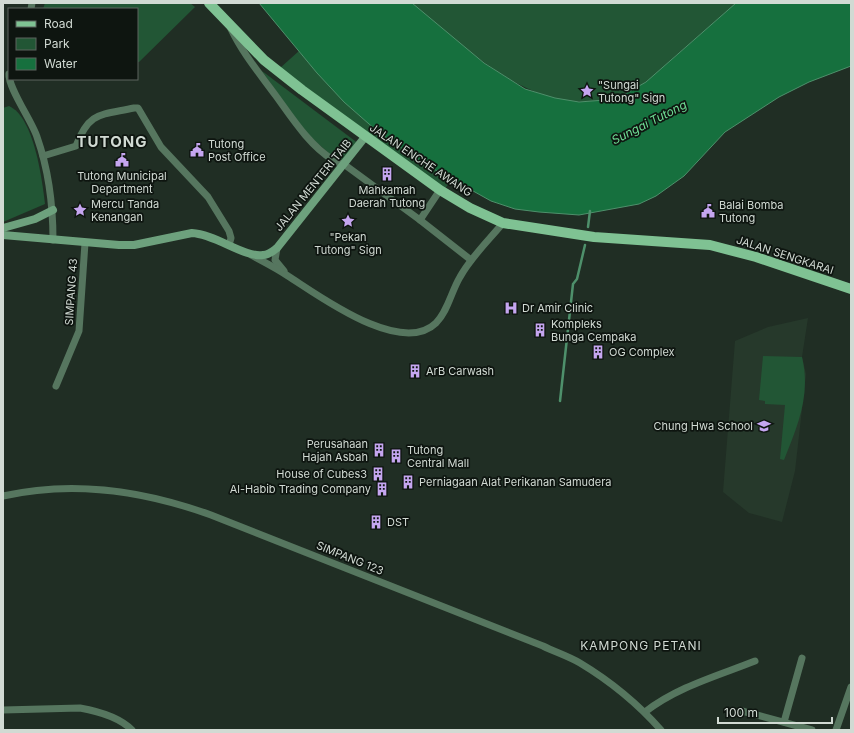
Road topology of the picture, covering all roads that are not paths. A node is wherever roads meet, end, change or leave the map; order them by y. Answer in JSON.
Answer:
{"nodes":[{"id":1,"x":209,"y":3,"type":"edge"},
{"id":2,"x":230,"y":26,"type":"junction"},
{"id":3,"x":10,"y":80,"type":"edge"},
{"id":4,"x":365,"y":137,"type":"junction"},
{"id":5,"x":43,"y":156,"type":"junction"},
{"id":6,"x":345,"y":165,"type":"junction"},
{"id":7,"x":440,"y":190,"type":"junction"},
{"id":8,"x":53,"y":210,"type":"junction"},
{"id":9,"x":420,"y":220,"type":"junction"},
{"id":10,"x":503,"y":223,"type":"junction"},
{"id":11,"x":3,"y":228,"type":"edge"},
{"id":12,"x":3,"y":235,"type":"edge"},
{"id":13,"x":53,"y":240,"type":"junction"},
{"id":14,"x":85,"y":243,"type":"junction"},
{"id":15,"x":229,"y":245,"type":"junction"},
{"id":16,"x":710,"y":245,"type":"joint"},
{"id":17,"x":277,"y":248,"type":"junction"},
{"id":18,"x":246,"y":252,"type":"junction"},
{"id":19,"x":471,"y":260,"type":"junction"},
{"id":20,"x":288,"y":276,"type":"junction"},
{"id":21,"x":851,"y":289,"type":"edge"},
{"id":22,"x":56,"y":386,"type":"dead end"},
{"id":23,"x":3,"y":496,"type":"edge"},
{"id":24,"x":802,"y":658,"type":"dead end"},
{"id":25,"x":755,"y":661,"type":"dead end"},
{"id":26,"x":851,"y":687,"type":"edge"},
{"id":27,"x":3,"y":710,"type":"edge"},
{"id":28,"x":742,"y":711,"type":"dead end"},
{"id":29,"x":645,"y":712,"type":"junction"},
{"id":30,"x":784,"y":722,"type":"junction"},
{"id":31,"x":132,"y":730,"type":"edge"},
{"id":32,"x":661,"y":730,"type":"edge"},
{"id":33,"x":812,"y":730,"type":"edge"},
{"id":34,"x":836,"y":730,"type":"edge"}],
"edges":[{"from":1,"to":2,"type":"main road","name":"JALAN ENCHE AWANG"},
{"from":2,"to":4,"type":"main road","name":"JALAN ENCHE AWANG"},
{"from":2,"to":6,"type":"street"},
{"from":3,"to":5,"type":"street"},
{"from":4,"to":6,"type":"street","name":"JALAN MENTERI TAIB"},
{"from":4,"to":7,"type":"main road","name":"JALAN ENCHE AWANG"},
{"from":5,"to":8,"type":"street"},
{"from":5,"to":15,"type":"street"},
{"from":6,"to":9,"type":"street"},
{"from":6,"to":17,"type":"street","name":"JALAN MENTERI TAIB"},
{"from":7,"to":9,"type":"street"},
{"from":7,"to":10,"type":"main road","name":"JALAN ENCHE AWANG"},
{"from":8,"to":11,"type":"street"},
{"from":8,"to":13,"type":"street"},
{"from":9,"to":19,"type":"street"},
{"from":10,"to":16,"type":"main road","name":"JALAN ENCHE AWANG"},
{"from":10,"to":19,"type":"street"},
{"from":12,"to":13,"type":"street"},
{"from":13,"to":14,"type":"street"},
{"from":14,"to":15,"type":"street"},
{"from":14,"to":22,"type":"street","name":"SIMPANG 43"},
{"from":15,"to":18,"type":"street"},
{"from":16,"to":21,"type":"main road","name":"JALAN SENGKARAI"},
{"from":17,"to":18,"type":"street"},
{"from":17,"to":20,"type":"street"},
{"from":18,"to":20,"type":"street"},
{"from":19,"to":20,"type":"street"},
{"from":23,"to":29,"type":"street","name":"SIMPANG 123"},
{"from":24,"to":30,"type":"street"},
{"from":25,"to":29,"type":"street"},
{"from":26,"to":34,"type":"street"},
{"from":27,"to":31,"type":"street"},
{"from":28,"to":30,"type":"street"},
{"from":29,"to":32,"type":"street","name":"SIMPANG 123"},
{"from":30,"to":33,"type":"street"}]}
